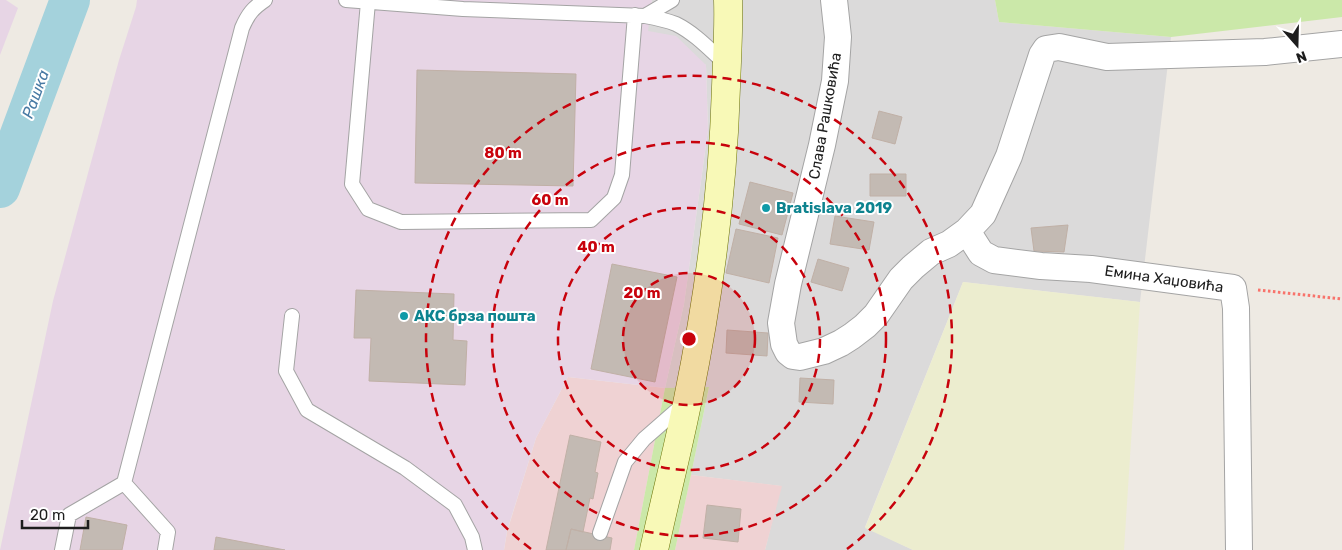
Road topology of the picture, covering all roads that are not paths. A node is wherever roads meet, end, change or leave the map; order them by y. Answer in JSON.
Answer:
{"nodes":[{"id":1,"x":265,"y":0,"type":"edge"},
{"id":2,"x":346,"y":0,"type":"edge"},
{"id":3,"x":672,"y":0,"type":"edge"},
{"id":4,"x":728,"y":0,"type":"edge"},
{"id":5,"x":834,"y":0,"type":"edge"},
{"id":6,"x":368,"y":2,"type":"junction"},
{"id":7,"x":640,"y":15,"type":"junction"},
{"id":8,"x":1342,"y":44,"type":"edge"},
{"id":9,"x":727,"y":65,"type":"junction"},
{"id":10,"x":958,"y":238,"type":"junction"},
{"id":11,"x":292,"y":316,"type":"dead end"},
{"id":12,"x":688,"y":400,"type":"junction"},
{"id":13,"x":124,"y":483,"type":"junction"},
{"id":14,"x":600,"y":533,"type":"dead end"},
{"id":15,"x":62,"y":550,"type":"edge"},
{"id":16,"x":165,"y":550,"type":"edge"},
{"id":17,"x":475,"y":550,"type":"edge"},
{"id":18,"x":654,"y":550,"type":"edge"},
{"id":19,"x":1239,"y":550,"type":"edge"}],
"edges":[{"from":1,"to":13,"type":"lane"},
{"from":2,"to":6,"type":"lane"},
{"from":3,"to":7,"type":"lane"},
{"from":4,"to":9,"type":"main road"},
{"from":5,"to":10,"type":"street","name":"Слава Рашковића"},
{"from":6,"to":7,"type":"lane"},
{"from":6,"to":7,"type":"lane"},
{"from":7,"to":9,"type":"lane"},
{"from":8,"to":10,"type":"street"},
{"from":9,"to":12,"type":"main road"},
{"from":10,"to":19,"type":"street","name":"Емина Хаџовића"},
{"from":11,"to":17,"type":"lane"},
{"from":12,"to":14,"type":"lane"},
{"from":12,"to":18,"type":"main road"},
{"from":13,"to":15,"type":"lane"},
{"from":13,"to":16,"type":"lane"}]}
